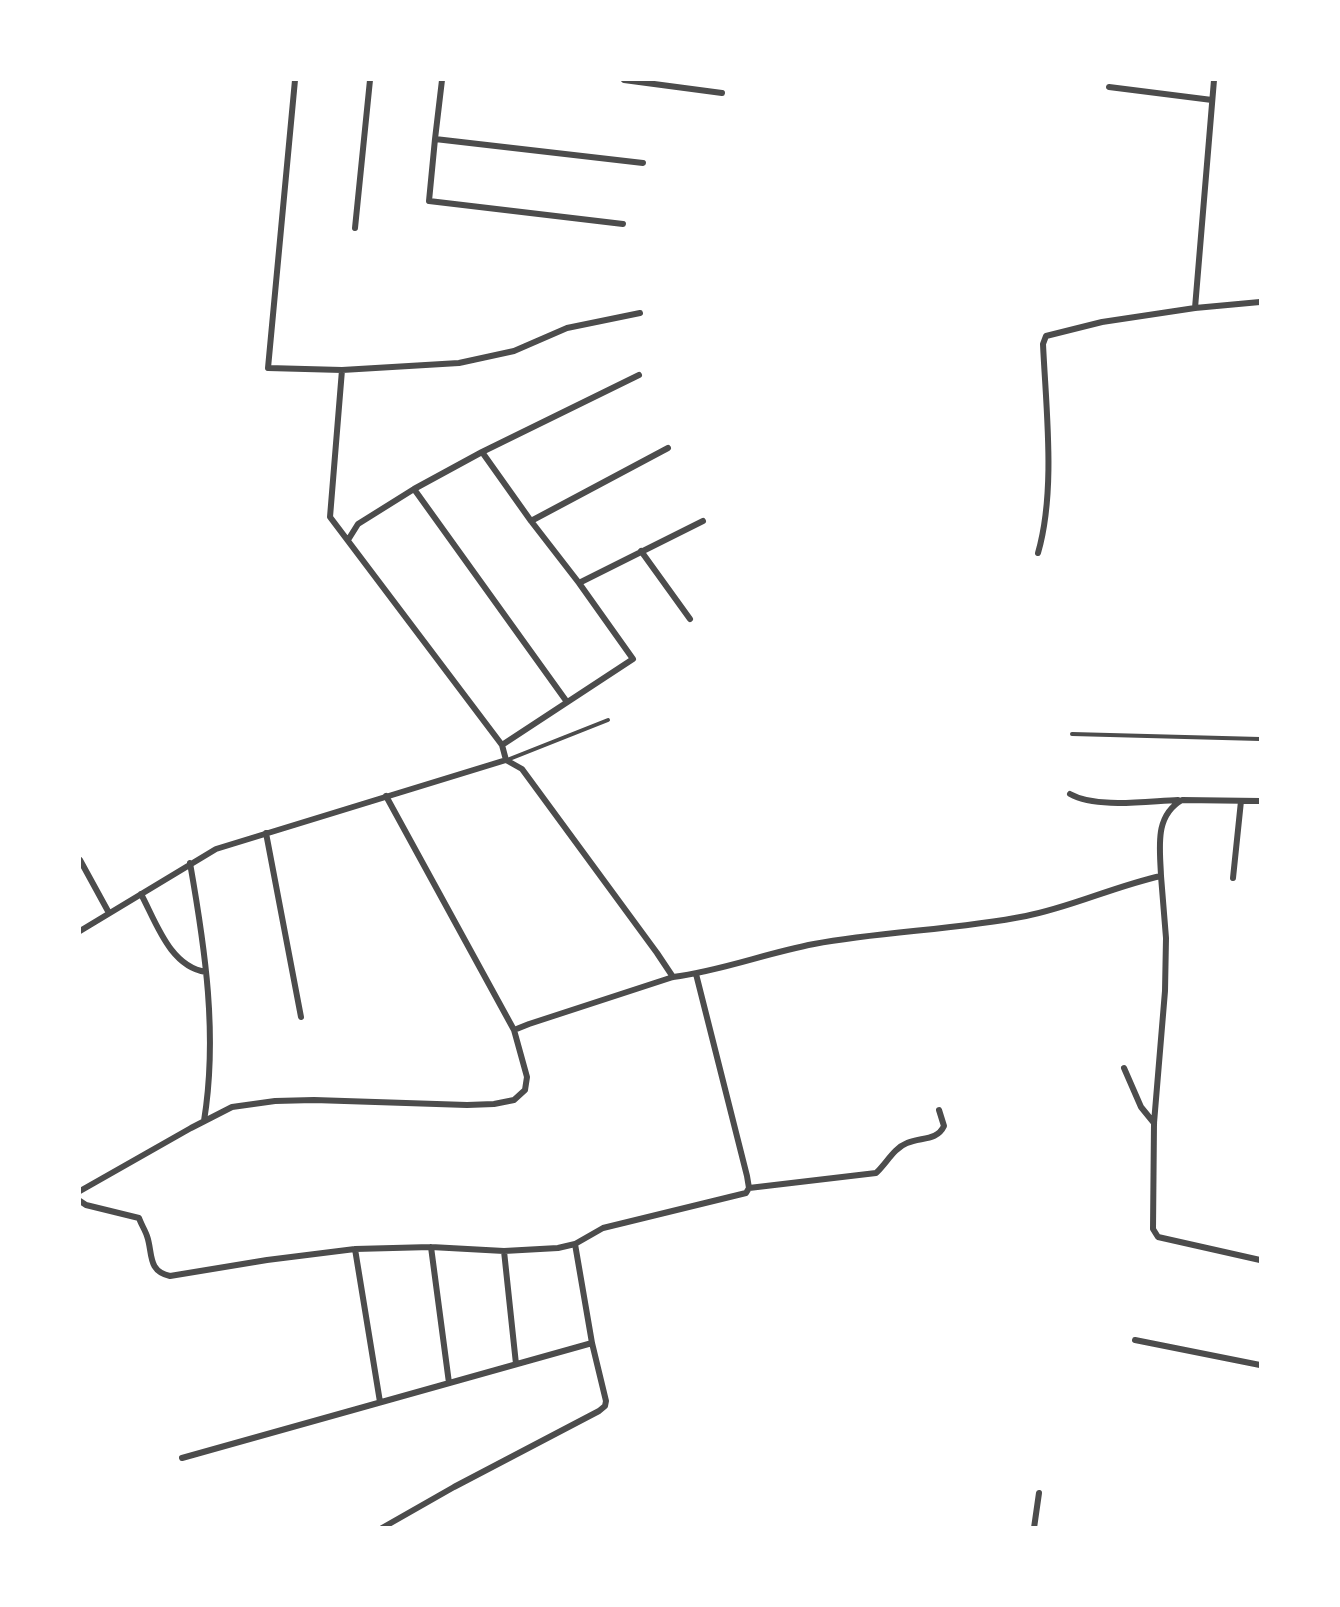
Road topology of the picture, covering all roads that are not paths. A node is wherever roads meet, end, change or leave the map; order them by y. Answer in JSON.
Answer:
{"nodes":[{"id":1,"x":295,"y":80,"type":"edge"},
{"id":2,"x":370,"y":80,"type":"edge"},
{"id":3,"x":442,"y":80,"type":"edge"},
{"id":4,"x":624,"y":80,"type":"edge"},
{"id":5,"x":1214,"y":80,"type":"edge"},
{"id":6,"x":1109,"y":87,"type":"dead end"},
{"id":7,"x":722,"y":93,"type":"dead end"},
{"id":8,"x":1212,"y":100,"type":"junction"},
{"id":9,"x":435,"y":139,"type":"junction"},
{"id":10,"x":643,"y":163,"type":"dead end"},
{"id":11,"x":623,"y":224,"type":"dead end"},
{"id":12,"x":355,"y":228,"type":"dead end"},
{"id":13,"x":1260,"y":302,"type":"edge"},
{"id":14,"x":1195,"y":308,"type":"junction"},
{"id":15,"x":640,"y":313,"type":"dead end"},
{"id":16,"x":342,"y":370,"type":"junction"},
{"id":17,"x":639,"y":375,"type":"dead end"},
{"id":18,"x":668,"y":448,"type":"dead end"},
{"id":19,"x":482,"y":452,"type":"junction"},
{"id":20,"x":414,"y":489,"type":"junction"},
{"id":21,"x":703,"y":521,"type":"dead end"},
{"id":22,"x":531,"y":522,"type":"junction"},
{"id":23,"x":348,"y":540,"type":"junction"},
{"id":24,"x":641,"y":551,"type":"junction"},
{"id":25,"x":1038,"y":553,"type":"dead end"},
{"id":26,"x":579,"y":583,"type":"junction"},
{"id":27,"x":690,"y":619,"type":"dead end"},
{"id":28,"x":567,"y":702,"type":"junction"},
{"id":29,"x":608,"y":720,"type":"dead end"},
{"id":30,"x":1072,"y":734,"type":"dead end"},
{"id":31,"x":1260,"y":739,"type":"edge"},
{"id":32,"x":502,"y":745,"type":"junction"},
{"id":33,"x":506,"y":760,"type":"junction"},
{"id":34,"x":1070,"y":794,"type":"dead end"},
{"id":35,"x":387,"y":796,"type":"junction"},
{"id":36,"x":1182,"y":800,"type":"junction"},
{"id":37,"x":1241,"y":801,"type":"junction"},
{"id":38,"x":1260,"y":801,"type":"edge"},
{"id":39,"x":266,"y":833,"type":"junction"},
{"id":40,"x":80,"y":860,"type":"edge"},
{"id":41,"x":190,"y":863,"type":"junction"},
{"id":42,"x":1161,"y":876,"type":"junction"},
{"id":43,"x":1233,"y":878,"type":"dead end"},
{"id":44,"x":141,"y":894,"type":"junction"},
{"id":45,"x":109,"y":913,"type":"junction"},
{"id":46,"x":80,"y":931,"type":"edge"},
{"id":47,"x":206,"y":972,"type":"junction"},
{"id":48,"x":696,"y":974,"type":"junction"},
{"id":49,"x":673,"y":977,"type":"junction"},
{"id":50,"x":301,"y":1017,"type":"dead end"},
{"id":51,"x":514,"y":1030,"type":"junction"},
{"id":52,"x":1124,"y":1068,"type":"dead end"},
{"id":53,"x":939,"y":1110,"type":"dead end"},
{"id":54,"x":204,"y":1121,"type":"junction"},
{"id":55,"x":1154,"y":1124,"type":"junction"},
{"id":56,"x":749,"y":1188,"type":"junction"},
{"id":57,"x":80,"y":1191,"type":"edge"},
{"id":58,"x":80,"y":1201,"type":"edge"},
{"id":59,"x":575,"y":1244,"type":"junction"},
{"id":60,"x":431,"y":1247,"type":"junction"},
{"id":61,"x":355,"y":1249,"type":"junction"},
{"id":62,"x":504,"y":1251,"type":"junction"},
{"id":63,"x":1260,"y":1260,"type":"edge"},
{"id":64,"x":1135,"y":1340,"type":"dead end"},
{"id":65,"x":592,"y":1343,"type":"junction"},
{"id":66,"x":516,"y":1364,"type":"junction"},
{"id":67,"x":1260,"y":1365,"type":"edge"},
{"id":68,"x":449,"y":1383,"type":"junction"},
{"id":69,"x":380,"y":1402,"type":"junction"},
{"id":70,"x":182,"y":1458,"type":"dead end"},
{"id":71,"x":1039,"y":1492,"type":"dead end"},
{"id":72,"x":382,"y":1527,"type":"edge"},
{"id":73,"x":1034,"y":1527,"type":"edge"}],
"edges":[{"from":1,"to":16,"type":"street"},
{"from":2,"to":12,"type":"street"},
{"from":3,"to":9,"type":"street"},
{"from":4,"to":7,"type":"street"},
{"from":5,"to":8,"type":"street"},
{"from":6,"to":8,"type":"street"},
{"from":8,"to":14,"type":"street"},
{"from":9,"to":10,"type":"street"},
{"from":9,"to":11,"type":"street"},
{"from":13,"to":14,"type":"street"},
{"from":14,"to":25,"type":"street"},
{"from":15,"to":16,"type":"street"},
{"from":16,"to":23,"type":"street"},
{"from":17,"to":19,"type":"street"},
{"from":18,"to":22,"type":"street"},
{"from":19,"to":20,"type":"street"},
{"from":19,"to":22,"type":"street"},
{"from":20,"to":23,"type":"street"},
{"from":20,"to":28,"type":"street"},
{"from":21,"to":24,"type":"street"},
{"from":22,"to":26,"type":"street"},
{"from":23,"to":32,"type":"street"},
{"from":24,"to":26,"type":"street"},
{"from":24,"to":27,"type":"street"},
{"from":26,"to":28,"type":"street"},
{"from":28,"to":32,"type":"street"},
{"from":29,"to":33,"type":"lane"},
{"from":30,"to":31,"type":"lane"},
{"from":32,"to":33,"type":"street"},
{"from":33,"to":35,"type":"street"},
{"from":33,"to":49,"type":"street"},
{"from":34,"to":36,"type":"street"},
{"from":35,"to":39,"type":"street"},
{"from":35,"to":51,"type":"street"},
{"from":36,"to":37,"type":"street"},
{"from":36,"to":42,"type":"street"},
{"from":37,"to":38,"type":"street"},
{"from":37,"to":43,"type":"street"},
{"from":39,"to":41,"type":"street"},
{"from":39,"to":50,"type":"street"},
{"from":40,"to":45,"type":"street"},
{"from":41,"to":44,"type":"street"},
{"from":41,"to":47,"type":"street"},
{"from":42,"to":48,"type":"street"},
{"from":42,"to":55,"type":"street"},
{"from":44,"to":45,"type":"street"},
{"from":44,"to":47,"type":"street"},
{"from":45,"to":46,"type":"street"},
{"from":47,"to":54,"type":"street"},
{"from":48,"to":49,"type":"street"},
{"from":48,"to":56,"type":"street"},
{"from":49,"to":51,"type":"street"},
{"from":51,"to":54,"type":"street"},
{"from":52,"to":55,"type":"street"},
{"from":53,"to":56,"type":"street"},
{"from":54,"to":57,"type":"street"},
{"from":55,"to":63,"type":"street"},
{"from":56,"to":59,"type":"street"},
{"from":58,"to":61,"type":"street"},
{"from":59,"to":62,"type":"street"},
{"from":59,"to":65,"type":"street"},
{"from":60,"to":61,"type":"street"},
{"from":60,"to":62,"type":"street"},
{"from":60,"to":68,"type":"street"},
{"from":61,"to":69,"type":"street"},
{"from":62,"to":66,"type":"street"},
{"from":64,"to":67,"type":"street"},
{"from":65,"to":66,"type":"street"},
{"from":65,"to":72,"type":"street"},
{"from":66,"to":68,"type":"street"},
{"from":68,"to":69,"type":"street"},
{"from":69,"to":70,"type":"street"},
{"from":71,"to":73,"type":"street"}]}
